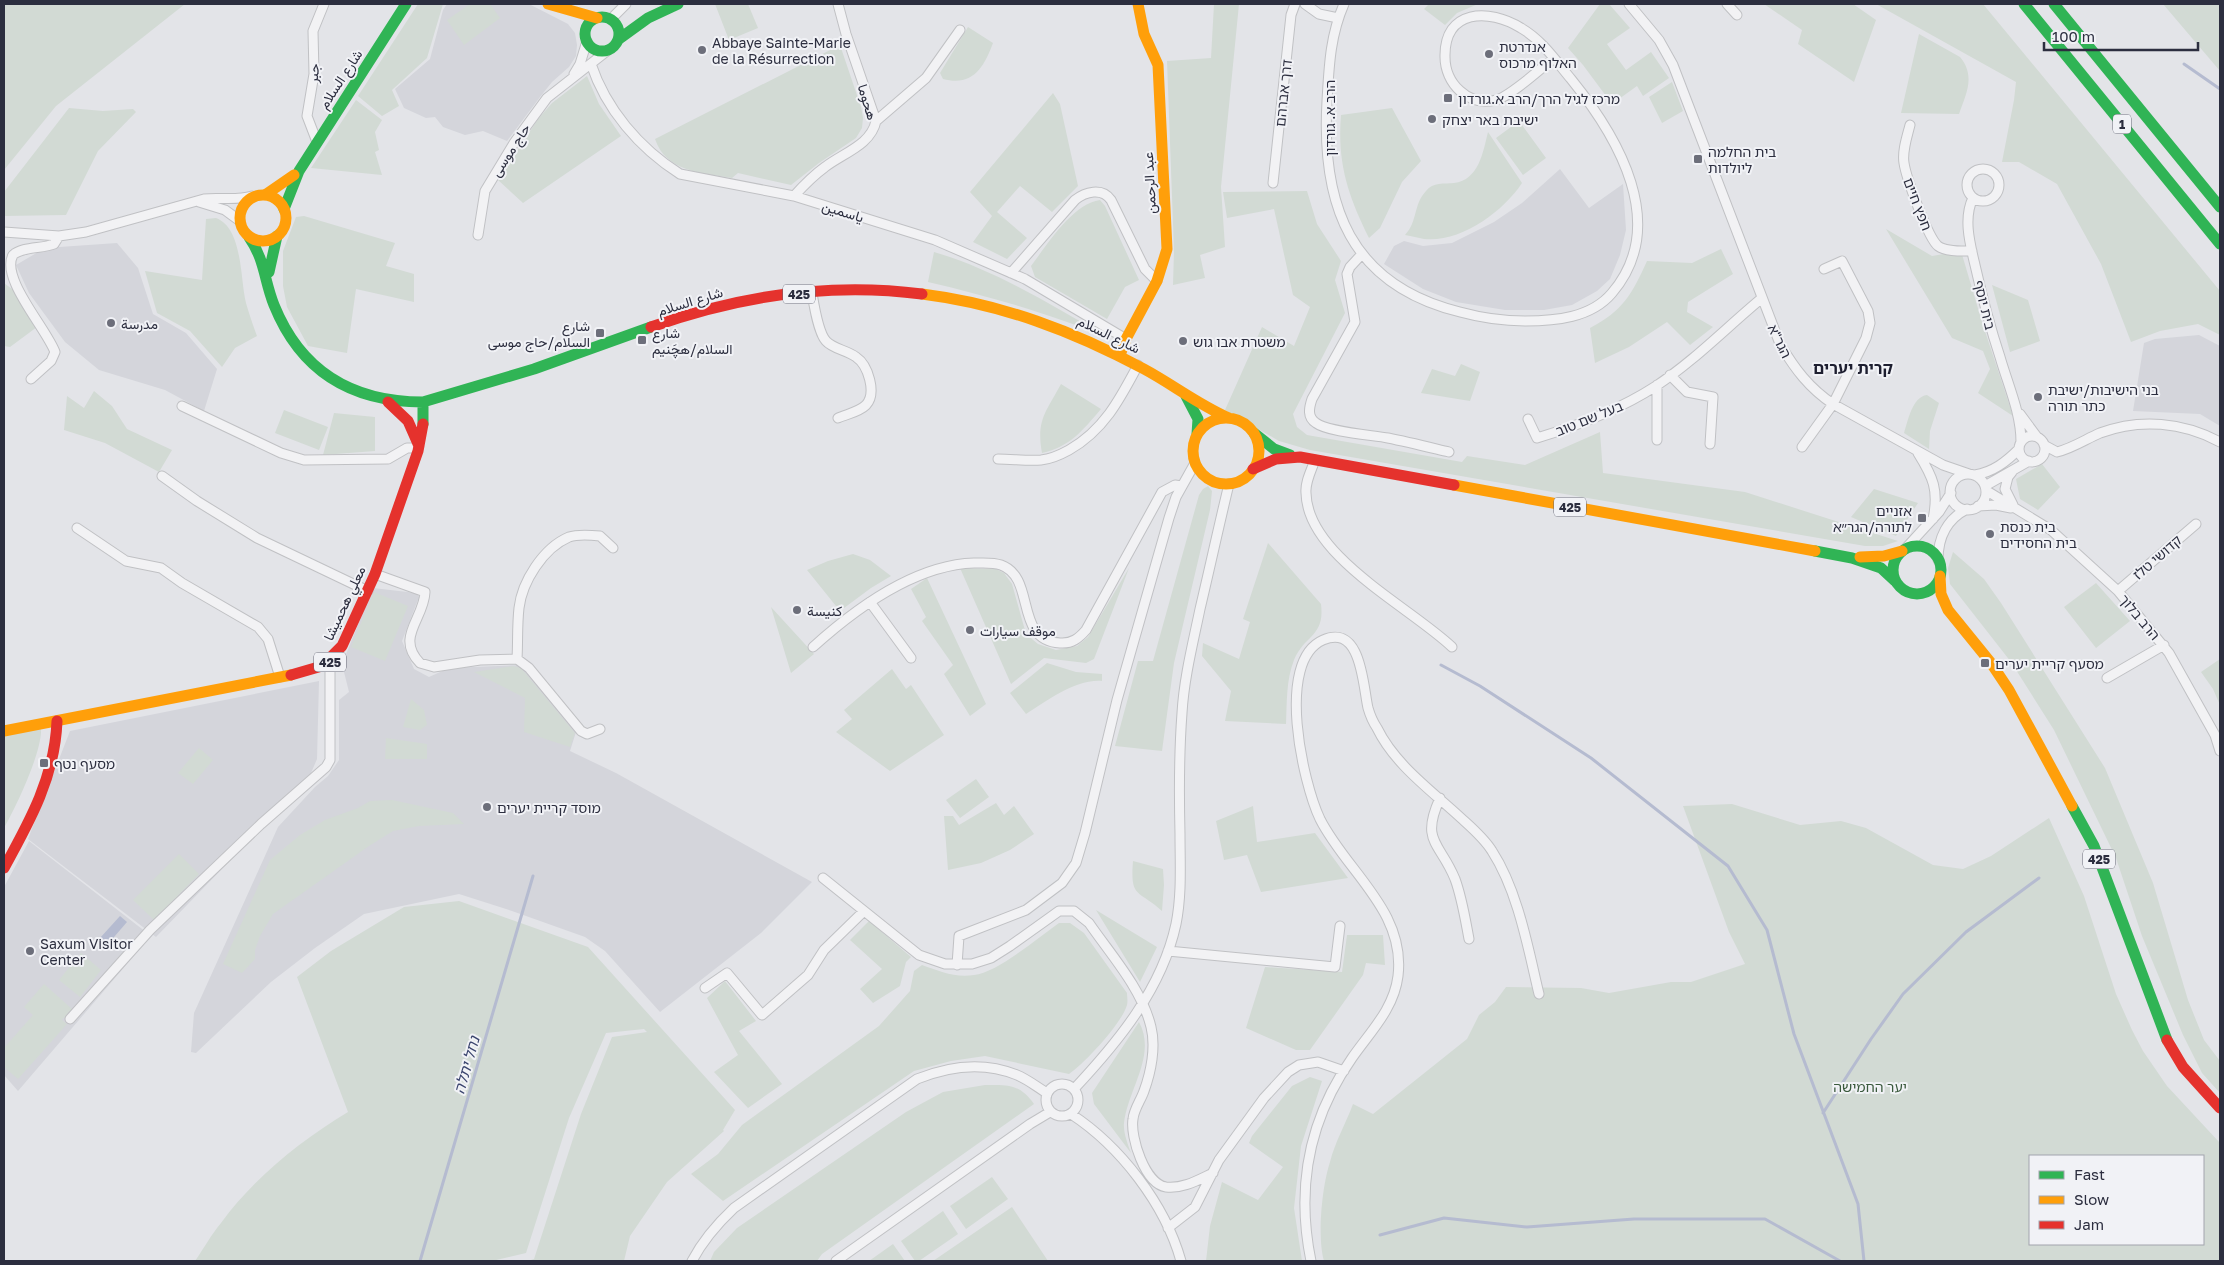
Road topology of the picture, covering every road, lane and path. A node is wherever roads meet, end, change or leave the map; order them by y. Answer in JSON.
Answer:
{"nodes":[{"id":1,"x":324,"y":4,"type":"edge"},
{"id":2,"x":406,"y":4,"type":"edge"},
{"id":3,"x":626,"y":4,"type":"edge"},
{"id":4,"x":678,"y":4,"type":"edge"},
{"id":5,"x":838,"y":4,"type":"edge"},
{"id":6,"x":1138,"y":4,"type":"edge"},
{"id":7,"x":1295,"y":4,"type":"edge"},
{"id":8,"x":1305,"y":4,"type":"edge"},
{"id":9,"x":1344,"y":4,"type":"edge"},
{"id":10,"x":1629,"y":4,"type":"edge"},
{"id":11,"x":1727,"y":4,"type":"edge"},
{"id":12,"x":2024,"y":4,"type":"edge"},
{"id":13,"x":2054,"y":4,"type":"edge"},
{"id":14,"x":554,"y":6,"type":"edge"},
{"id":15,"x":1737,"y":15,"type":"dead end"},
{"id":16,"x":597,"y":18,"type":"junction"},
{"id":17,"x":648,"y":18,"type":"junction"},
{"id":18,"x":1338,"y":18,"type":"junction"},
{"id":19,"x":613,"y":21,"type":"junction"},
{"id":20,"x":960,"y":30,"type":"dead end"},
{"id":21,"x":586,"y":37,"type":"junction"},
{"id":22,"x":619,"y":39,"type":"junction"},
{"id":23,"x":607,"y":51,"type":"junction"},
{"id":24,"x":1554,"y":58,"type":"junction"},
{"id":25,"x":590,"y":64,"type":"junction"},
{"id":26,"x":570,"y":80,"type":"junction"},
{"id":27,"x":876,"y":121,"type":"junction"},
{"id":28,"x":1910,"y":125,"type":"dead end"},
{"id":29,"x":317,"y":142,"type":"junction"},
{"id":30,"x":300,"y":171,"type":"junction"},
{"id":31,"x":1273,"y":183,"type":"dead end"},
{"id":32,"x":265,"y":195,"type":"junction"},
{"id":33,"x":252,"y":196,"type":"junction"},
{"id":34,"x":794,"y":196,"type":"junction"},
{"id":35,"x":1973,"y":198,"type":"dead end"},
{"id":36,"x":191,"y":203,"type":"junction"},
{"id":37,"x":2220,"y":208,"type":"edge"},
{"id":38,"x":284,"y":209,"type":"junction"},
{"id":39,"x":240,"y":221,"type":"junction"},
{"id":40,"x":4,"y":232,"type":"edge"},
{"id":41,"x":478,"y":235,"type":"dead end"},
{"id":42,"x":59,"y":236,"type":"junction"},
{"id":43,"x":249,"y":236,"type":"junction"},
{"id":44,"x":278,"y":236,"type":"junction"},
{"id":45,"x":2220,"y":244,"type":"edge"},
{"id":46,"x":1972,"y":251,"type":"junction"},
{"id":47,"x":1362,"y":254,"type":"junction"},
{"id":48,"x":1824,"y":269,"type":"dead end"},
{"id":49,"x":1011,"y":273,"type":"junction"},
{"id":50,"x":1157,"y":281,"type":"junction"},
{"id":51,"x":268,"y":283,"type":"junction"},
{"id":52,"x":812,"y":293,"type":"junction"},
{"id":53,"x":1762,"y":298,"type":"junction"},
{"id":54,"x":1126,"y":338,"type":"junction"},
{"id":55,"x":1120,"y":355,"type":"junction"},
{"id":56,"x":1138,"y":365,"type":"junction"},
{"id":57,"x":1670,"y":375,"type":"junction"},
{"id":58,"x":31,"y":379,"type":"dead end"},
{"id":59,"x":1173,"y":385,"type":"junction"},
{"id":60,"x":1657,"y":385,"type":"junction"},
{"id":61,"x":386,"y":401,"type":"junction"},
{"id":62,"x":423,"y":402,"type":"junction"},
{"id":63,"x":1833,"y":404,"type":"junction"},
{"id":64,"x":182,"y":406,"type":"dead end"},
{"id":65,"x":2017,"y":410,"type":"junction"},
{"id":66,"x":838,"y":418,"type":"dead end"},
{"id":67,"x":1229,"y":418,"type":"junction"},
{"id":68,"x":1528,"y":420,"type":"dead end"},
{"id":69,"x":1252,"y":431,"type":"junction"},
{"id":70,"x":1197,"y":434,"type":"junction"},
{"id":71,"x":2037,"y":437,"type":"junction"},
{"id":72,"x":1657,"y":440,"type":"dead end"},
{"id":73,"x":2220,"y":442,"type":"edge"},
{"id":74,"x":1710,"y":444,"type":"dead end"},
{"id":75,"x":2044,"y":445,"type":"junction"},
{"id":76,"x":2020,"y":446,"type":"junction"},
{"id":77,"x":419,"y":447,"type":"junction"},
{"id":78,"x":1802,"y":448,"type":"dead end"},
{"id":79,"x":1916,"y":451,"type":"junction"},
{"id":80,"x":1448,"y":452,"type":"dead end"},
{"id":81,"x":1300,"y":458,"type":"junction"},
{"id":82,"x":998,"y":459,"type":"dead end"},
{"id":83,"x":1315,"y":460,"type":"junction"},
{"id":84,"x":2029,"y":461,"type":"junction"},
{"id":85,"x":1195,"y":463,"type":"junction"},
{"id":86,"x":1943,"y":466,"type":"junction"},
{"id":87,"x":2015,"y":468,"type":"junction"},
{"id":88,"x":1253,"y":469,"type":"junction"},
{"id":89,"x":1972,"y":475,"type":"junction"},
{"id":90,"x":162,"y":476,"type":"dead end"},
{"id":91,"x":1954,"y":482,"type":"junction"},
{"id":92,"x":1229,"y":484,"type":"junction"},
{"id":93,"x":1182,"y":486,"type":"junction"},
{"id":94,"x":1986,"y":489,"type":"junction"},
{"id":95,"x":1951,"y":493,"type":"junction"},
{"id":96,"x":1978,"y":506,"type":"junction"},
{"id":97,"x":2014,"y":507,"type":"junction"},
{"id":98,"x":1967,"y":509,"type":"junction"},
{"id":99,"x":2023,"y":512,"type":"junction"},
{"id":100,"x":1933,"y":519,"type":"junction"},
{"id":101,"x":2196,"y":524,"type":"dead end"},
{"id":102,"x":77,"y":528,"type":"dead end"},
{"id":103,"x":613,"y":548,"type":"dead end"},
{"id":104,"x":1904,"y":550,"type":"junction"},
{"id":105,"x":1840,"y":556,"type":"junction"},
{"id":106,"x":1938,"y":560,"type":"junction"},
{"id":107,"x":376,"y":574,"type":"junction"},
{"id":108,"x":1940,"y":576,"type":"junction"},
{"id":109,"x":1895,"y":581,"type":"junction"},
{"id":110,"x":368,"y":590,"type":"junction"},
{"id":111,"x":2118,"y":591,"type":"junction"},
{"id":112,"x":1915,"y":594,"type":"junction"},
{"id":113,"x":870,"y":602,"type":"junction"},
{"id":114,"x":1956,"y":619,"type":"junction"},
{"id":115,"x":2164,"y":645,"type":"junction"},
{"id":116,"x":813,"y":647,"type":"dead end"},
{"id":117,"x":1452,"y":647,"type":"dead end"},
{"id":118,"x":911,"y":658,"type":"dead end"},
{"id":119,"x":517,"y":659,"type":"junction"},
{"id":120,"x":330,"y":662,"type":"junction"},
{"id":121,"x":280,"y":677,"type":"junction"},
{"id":122,"x":2107,"y":678,"type":"dead end"},
{"id":123,"x":57,"y":721,"type":"junction"},
{"id":124,"x":600,"y":729,"type":"dead end"},
{"id":125,"x":4,"y":731,"type":"edge"},
{"id":126,"x":2220,"y":751,"type":"edge"},
{"id":127,"x":1440,"y":798,"type":"junction"},
{"id":128,"x":4,"y":868,"type":"edge"},
{"id":129,"x":823,"y":878,"type":"dead end"},
{"id":130,"x":864,"y":911,"type":"junction"},
{"id":131,"x":1340,"y":926,"type":"dead end"},
{"id":132,"x":1469,"y":939,"type":"dead end"},
{"id":133,"x":1168,"y":951,"type":"junction"},
{"id":134,"x":957,"y":965,"type":"junction"},
{"id":135,"x":704,"y":988,"type":"dead end"},
{"id":136,"x":1539,"y":994,"type":"dead end"},
{"id":137,"x":1143,"y":1002,"type":"junction"},
{"id":138,"x":70,"y":1019,"type":"dead end"},
{"id":139,"x":1344,"y":1071,"type":"junction"},
{"id":140,"x":1074,"y":1089,"type":"junction"},
{"id":141,"x":1047,"y":1093,"type":"junction"},
{"id":142,"x":2220,"y":1108,"type":"edge"},
{"id":143,"x":1050,"y":1112,"type":"junction"},
{"id":144,"x":1071,"y":1114,"type":"junction"},
{"id":145,"x":1213,"y":1173,"type":"junction"},
{"id":146,"x":1168,"y":1228,"type":"junction"},
{"id":147,"x":692,"y":1261,"type":"edge"},
{"id":148,"x":836,"y":1261,"type":"edge"},
{"id":149,"x":1181,"y":1261,"type":"edge"},
{"id":150,"x":1311,"y":1261,"type":"edge"}],
"edges":[{"from":1,"to":29,"type":"street","name":"جبر"},
{"from":2,"to":29,"type":"main road","name":"شارع السلام"},
{"from":3,"to":19,"type":"street"},
{"from":4,"to":17,"type":"main road"},
{"from":5,"to":27,"type":"street","name":"هحوما"},
{"from":6,"to":50,"type":"main road","name":"عبد الرحمن"},
{"from":7,"to":31,"type":"street","name":"דרך אברהם"},
{"from":8,"to":18,"type":"street"},
{"from":9,"to":18,"type":"street","name":"הרב א. גורדון"},
{"from":10,"to":53,"type":"street","name":"הגר\"א"},
{"from":11,"to":15,"type":"street"},
{"from":12,"to":45,"type":"main road","number":"1"},
{"from":13,"to":37,"type":"main road","number":"1"},
{"from":14,"to":16,"type":"main road"},
{"from":14,"to":21,"type":"main road"},
{"from":16,"to":19,"type":"main road"},
{"from":16,"to":21,"type":"main road"},
{"from":17,"to":19,"type":"main road"},
{"from":17,"to":22,"type":"main road"},
{"from":18,"to":47,"type":"street","name":"הרב א. גורדון"},
{"from":19,"to":22,"type":"main road"},
{"from":20,"to":27,"type":"street"},
{"from":21,"to":23,"type":"main road"},
{"from":21,"to":26,"type":"street","name":"حاج موسى"},
{"from":22,"to":23,"type":"main road"},
{"from":23,"to":25,"type":"street","name":"حاج موسى"},
{"from":24,"to":24,"type":"street"},
{"from":24,"to":47,"type":"street","name":"הרב א. גורדון"},
{"from":25,"to":26,"type":"street","name":"حاج موسى"},
{"from":25,"to":34,"type":"street","name":"ياسمين"},
{"from":26,"to":41,"type":"street","name":"حاج موسى"},
{"from":27,"to":34,"type":"street","name":"هحوما"},
{"from":28,"to":46,"type":"street","name":"חפץ חיים"},
{"from":29,"to":30,"type":"main road","name":"شارع السلام"},
{"from":30,"to":32,"type":"main road","name":"شارع السلام"},
{"from":30,"to":38,"type":"main road","name":"شارع السلام"},
{"from":32,"to":33,"type":"main road"},
{"from":32,"to":38,"type":"main road"},
{"from":33,"to":36,"type":"street"},
{"from":33,"to":39,"type":"main road"},
{"from":34,"to":49,"type":"street","name":"ياسمين"},
{"from":35,"to":46,"type":"street","name":"בית יוסף"},
{"from":36,"to":39,"type":"street"},
{"from":36,"to":42,"type":"street"},
{"from":38,"to":44,"type":"main road"},
{"from":39,"to":43,"type":"main road"},
{"from":40,"to":42,"type":"street"},
{"from":42,"to":58,"type":"street"},
{"from":43,"to":44,"type":"main road"},
{"from":43,"to":51,"type":"main road","name":"شارع السلام"},
{"from":44,"to":51,"type":"main road","name":"شارع السلام"},
{"from":46,"to":65,"type":"street","name":"בית יוסף"},
{"from":47,"to":80,"type":"street"},
{"from":48,"to":63,"type":"street"},
{"from":49,"to":50,"type":"street"},
{"from":49,"to":54,"type":"street","name":"ياسمين"},
{"from":50,"to":54,"type":"main road","name":"عبد الرحمن"},
{"from":51,"to":61,"type":"main road","name":"شارع السلام"},
{"from":52,"to":55,"type":"main road","name":"شارع السلام","number":"425"},
{"from":52,"to":62,"type":"main road","name":"شارع السلام","number":"425"},
{"from":52,"to":66,"type":"street"},
{"from":53,"to":57,"type":"street","name":"בעל שם טוב"},
{"from":53,"to":63,"type":"street","name":"הגר\"א"},
{"from":54,"to":55,"type":"main road","name":"عبد الرحمن"},
{"from":55,"to":56,"type":"main road","name":"شارع السلام","number":"425"},
{"from":56,"to":59,"type":"main road","name":"شارع السلام","number":"425"},
{"from":56,"to":82,"type":"street"},
{"from":57,"to":60,"type":"street","name":"בעל שם טוב"},
{"from":57,"to":74,"type":"street"},
{"from":59,"to":67,"type":"main road","name":"شارع السلام","number":"425"},
{"from":59,"to":70,"type":"main road","name":"شارع السلام","number":"425"},
{"from":60,"to":68,"type":"street","name":"בעל שם טוב"},
{"from":60,"to":72,"type":"street"},
{"from":61,"to":62,"type":"main road","name":"شارع السلام"},
{"from":61,"to":77,"type":"main road"},
{"from":62,"to":77,"type":"main road","name":"معلي هحميشا","number":"425"},
{"from":63,"to":78,"type":"street"},
{"from":63,"to":79,"type":"street","name":"הגר\"א"},
{"from":64,"to":77,"type":"street"},
{"from":65,"to":71,"type":"street"},
{"from":65,"to":76,"type":"street"},
{"from":67,"to":69,"type":"main road","number":"425"},
{"from":67,"to":70,"type":"main road"},
{"from":69,"to":81,"type":"main road","number":"425"},
{"from":69,"to":88,"type":"main road"},
{"from":70,"to":85,"type":"main road","number":"425"},
{"from":71,"to":75,"type":"street"},
{"from":71,"to":76,"type":"street"},
{"from":73,"to":75,"type":"street"},
{"from":75,"to":84,"type":"street"},
{"from":76,"to":84,"type":"street"},
{"from":76,"to":89,"type":"street"},
{"from":77,"to":107,"type":"main road","name":"معلي هحميشا","number":"425"},
{"from":79,"to":86,"type":"street","name":"הגר\"א"},
{"from":79,"to":100,"type":"street"},
{"from":81,"to":83,"type":"main road","number":"425"},
{"from":81,"to":88,"type":"main road","number":"425"},
{"from":83,"to":105,"type":"main road","number":"425"},
{"from":83,"to":117,"type":"street"},
{"from":84,"to":87,"type":"street"},
{"from":85,"to":92,"type":"main road"},
{"from":85,"to":93,"type":"street"},
{"from":86,"to":89,"type":"street","name":"הגר\"א"},
{"from":86,"to":91,"type":"street","name":"הגר\"א"},
{"from":87,"to":94,"type":"street"},
{"from":87,"to":97,"type":"street"},
{"from":88,"to":92,"type":"main road","number":"425"},
{"from":89,"to":91,"type":"street"},
{"from":89,"to":94,"type":"street"},
{"from":90,"to":110,"type":"street"},
{"from":91,"to":95,"type":"street"},
{"from":92,"to":133,"type":"street"},
{"from":93,"to":113,"type":"street"},
{"from":93,"to":134,"type":"street"},
{"from":94,"to":96,"type":"street"},
{"from":94,"to":97,"type":"street","name":"הרב בלוך"},
{"from":95,"to":98,"type":"street"},
{"from":95,"to":100,"type":"street"},
{"from":96,"to":98,"type":"street"},
{"from":96,"to":99,"type":"street","name":"הרב בלוך"},
{"from":97,"to":99,"type":"street","name":"הרב בלוך"},
{"from":98,"to":106,"type":"street"},
{"from":99,"to":111,"type":"street","name":"הרב בלוך"},
{"from":100,"to":104,"type":"street"},
{"from":101,"to":111,"type":"street","name":"קדושי טלז"},
{"from":102,"to":121,"type":"street"},
{"from":103,"to":119,"type":"street"},
{"from":104,"to":105,"type":"main road","number":"425"},
{"from":104,"to":106,"type":"main road","number":"425"},
{"from":104,"to":109,"type":"main road"},
{"from":105,"to":109,"type":"main road","number":"425"},
{"from":106,"to":108,"type":"main road","number":"425"},
{"from":107,"to":110,"type":"main road","name":"معلي هحميشا","number":"425"},
{"from":107,"to":119,"type":"street"},
{"from":108,"to":112,"type":"main road"},
{"from":108,"to":114,"type":"main road","number":"425"},
{"from":109,"to":112,"type":"main road","number":"425"},
{"from":110,"to":120,"type":"main road","name":"معلي هحميشا","number":"425"},
{"from":111,"to":115,"type":"street","name":"הרב בלוך"},
{"from":112,"to":114,"type":"main road","number":"425"},
{"from":113,"to":116,"type":"street"},
{"from":113,"to":118,"type":"street"},
{"from":114,"to":142,"type":"main road","number":"425"},
{"from":115,"to":122,"type":"street"},
{"from":115,"to":126,"type":"street","name":"הרב בלוך"},
{"from":119,"to":124,"type":"street"},
{"from":120,"to":121,"type":"main road","name":"معلي هحميشا","number":"425"},
{"from":120,"to":138,"type":"street"},
{"from":121,"to":123,"type":"main road","name":"معلي هحميشا","number":"425"},
{"from":123,"to":125,"type":"main road","number":"425"},
{"from":123,"to":128,"type":"main road"},
{"from":127,"to":132,"type":"street"},
{"from":127,"to":136,"type":"street"},
{"from":127,"to":139,"type":"street"},
{"from":129,"to":130,"type":"street"},
{"from":130,"to":134,"type":"street"},
{"from":130,"to":135,"type":"street"},
{"from":131,"to":133,"type":"street"},
{"from":133,"to":137,"type":"street"},
{"from":134,"to":137,"type":"street"},
{"from":137,"to":140,"type":"street"},
{"from":137,"to":145,"type":"street"},
{"from":139,"to":145,"type":"street"},
{"from":139,"to":150,"type":"street"},
{"from":140,"to":141,"type":"street"},
{"from":140,"to":144,"type":"street"},
{"from":141,"to":143,"type":"street"},
{"from":141,"to":147,"type":"street"},
{"from":143,"to":144,"type":"street"},
{"from":143,"to":148,"type":"street"},
{"from":144,"to":146,"type":"street"},
{"from":145,"to":146,"type":"street"},
{"from":146,"to":149,"type":"street"}]}
